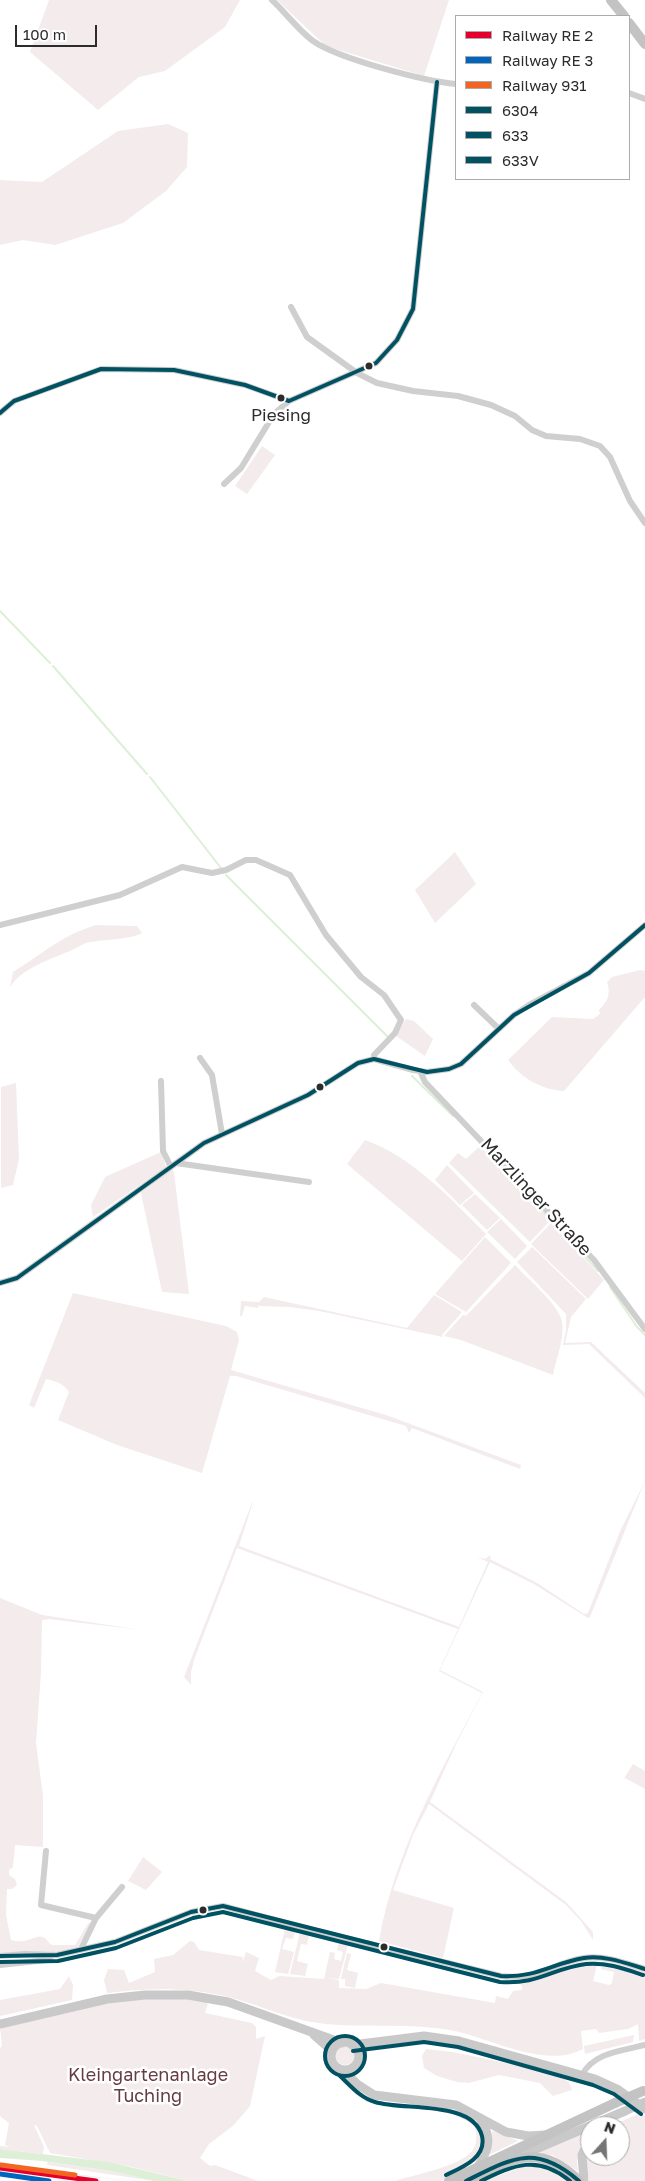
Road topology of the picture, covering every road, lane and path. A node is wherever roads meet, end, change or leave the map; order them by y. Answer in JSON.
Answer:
{"nodes":[{"id":1,"x":272,"y":0,"type":"edge"},
{"id":2,"x":611,"y":0,"type":"edge"},
{"id":3,"x":623,"y":15,"type":"edge"},
{"id":4,"x":630,"y":24,"type":"edge"},
{"id":5,"x":645,"y":44,"type":"edge"},
{"id":6,"x":437,"y":82,"type":"junction"},
{"id":7,"x":455,"y":84,"type":"edge"},
{"id":8,"x":630,"y":93,"type":"edge"},
{"id":9,"x":645,"y":99,"type":"edge"},
{"id":10,"x":291,"y":307,"type":"dead end"},
{"id":11,"x":356,"y":373,"type":"junction"},
{"id":12,"x":289,"y":401,"type":"junction"},
{"id":13,"x":0,"y":413,"type":"edge"},
{"id":14,"x":224,"y":484,"type":"dead end"},
{"id":15,"x":645,"y":523,"type":"edge"},
{"id":16,"x":0,"y":925,"type":"edge"},
{"id":17,"x":645,"y":925,"type":"edge"},
{"id":18,"x":474,"y":1005,"type":"dead end"},
{"id":19,"x":498,"y":1028,"type":"junction"},
{"id":20,"x":200,"y":1058,"type":"dead end"},
{"id":21,"x":374,"y":1059,"type":"junction"},
{"id":22,"x":420,"y":1071,"type":"junction"},
{"id":23,"x":161,"y":1081,"type":"dead end"},
{"id":24,"x":222,"y":1134,"type":"junction"},
{"id":25,"x":173,"y":1165,"type":"junction"},
{"id":26,"x":310,"y":1182,"type":"dead end"},
{"id":27,"x":0,"y":1284,"type":"edge"},
{"id":28,"x":645,"y":1328,"type":"edge"},
{"id":29,"x":46,"y":1851,"type":"dead end"},
{"id":30,"x":122,"y":1887,"type":"dead end"},
{"id":31,"x":96,"y":1918,"type":"junction"},
{"id":32,"x":81,"y":1949,"type":"junction"},
{"id":33,"x":53,"y":1955,"type":"junction"},
{"id":34,"x":0,"y":1956,"type":"edge"},
{"id":35,"x":0,"y":1965,"type":"edge"},
{"id":36,"x":645,"y":1969,"type":"edge"},
{"id":37,"x":0,"y":2024,"type":"edge"},
{"id":38,"x":314,"y":2034,"type":"junction"},
{"id":39,"x":384,"y":2041,"type":"junction"},
{"id":40,"x":342,"y":2043,"type":"junction"},
{"id":41,"x":352,"y":2045,"type":"junction"},
{"id":42,"x":645,"y":2045,"type":"edge"},
{"id":43,"x":332,"y":2051,"type":"junction"},
{"id":44,"x":356,"y":2061,"type":"junction"},
{"id":45,"x":343,"y":2070,"type":"junction"},
{"id":46,"x":582,"y":2075,"type":"junction"},
{"id":47,"x":361,"y":2088,"type":"junction"},
{"id":48,"x":644,"y":2090,"type":"edge"},
{"id":49,"x":645,"y":2102,"type":"edge"},
{"id":50,"x":645,"y":2109,"type":"edge"},
{"id":51,"x":614,"y":2115,"type":"joint"},
{"id":52,"x":480,"y":2117,"type":"junction"},
{"id":53,"x":545,"y":2135,"type":"junction"},
{"id":54,"x":505,"y":2162,"type":"junction"},
{"id":55,"x":478,"y":2166,"type":"junction"},
{"id":56,"x":583,"y":2166,"type":"edge"},
{"id":57,"x":449,"y":2181,"type":"edge"},
{"id":58,"x":466,"y":2181,"type":"edge"},
{"id":59,"x":579,"y":2181,"type":"edge"},
{"id":60,"x":584,"y":2181,"type":"edge"}],
"edges":[{"from":1,"to":6,"type":"street"},
{"from":2,"to":3,"type":"main road"},
{"from":4,"to":5,"type":"main road"},
{"from":6,"to":7,"type":"street"},
{"from":6,"to":11,"type":"street"},
{"from":8,"to":9,"type":"street"},
{"from":10,"to":11,"type":"street"},
{"from":11,"to":12,"type":"street"},
{"from":11,"to":15,"type":"street"},
{"from":12,"to":13,"type":"street"},
{"from":12,"to":14,"type":"street"},
{"from":16,"to":21,"type":"street"},
{"from":17,"to":19,"type":"street"},
{"from":18,"to":19,"type":"street"},
{"from":19,"to":22,"type":"street"},
{"from":20,"to":24,"type":"street"},
{"from":21,"to":22,"type":"street"},
{"from":21,"to":24,"type":"street"},
{"from":22,"to":28,"type":"street","name":"Marzlinger Straße"},
{"from":23,"to":25,"type":"street"},
{"from":24,"to":25,"type":"street"},
{"from":25,"to":26,"type":"street"},
{"from":25,"to":27,"type":"street"},
{"from":29,"to":31,"type":"street"},
{"from":30,"to":31,"type":"street"},
{"from":31,"to":32,"type":"street"},
{"from":32,"to":33,"type":"street"},
{"from":32,"to":36,"type":"street"},
{"from":33,"to":34,"type":"street"},
{"from":33,"to":35,"type":"street"},
{"from":37,"to":38,"type":"main road"},
{"from":38,"to":40,"type":"main road"},
{"from":38,"to":43,"type":"main road"},
{"from":39,"to":41,"type":"main road"},
{"from":39,"to":44,"type":"main road"},
{"from":39,"to":46,"type":"main road"},
{"from":40,"to":41,"type":"main road"},
{"from":40,"to":43,"type":"main road"},
{"from":41,"to":44,"type":"main road"},
{"from":42,"to":46,"type":"street"},
{"from":43,"to":45,"type":"main road"},
{"from":44,"to":45,"type":"main road"},
{"from":44,"to":47,"type":"main road"},
{"from":45,"to":47,"type":"main road"},
{"from":46,"to":50,"type":"main road"},
{"from":47,"to":52,"type":"main road"},
{"from":48,"to":53,"type":"main road","bridge":true},
{"from":49,"to":51,"type":"main road","bridge":true},
{"from":51,"to":54,"type":"main road"},
{"from":52,"to":53,"type":"main road"},
{"from":52,"to":55,"type":"main road"},
{"from":53,"to":55,"type":"main road"},
{"from":54,"to":58,"type":"main road"},
{"from":54,"to":59,"type":"main road"},
{"from":55,"to":57,"type":"main road"},
{"from":56,"to":60,"type":"main road"}]}
